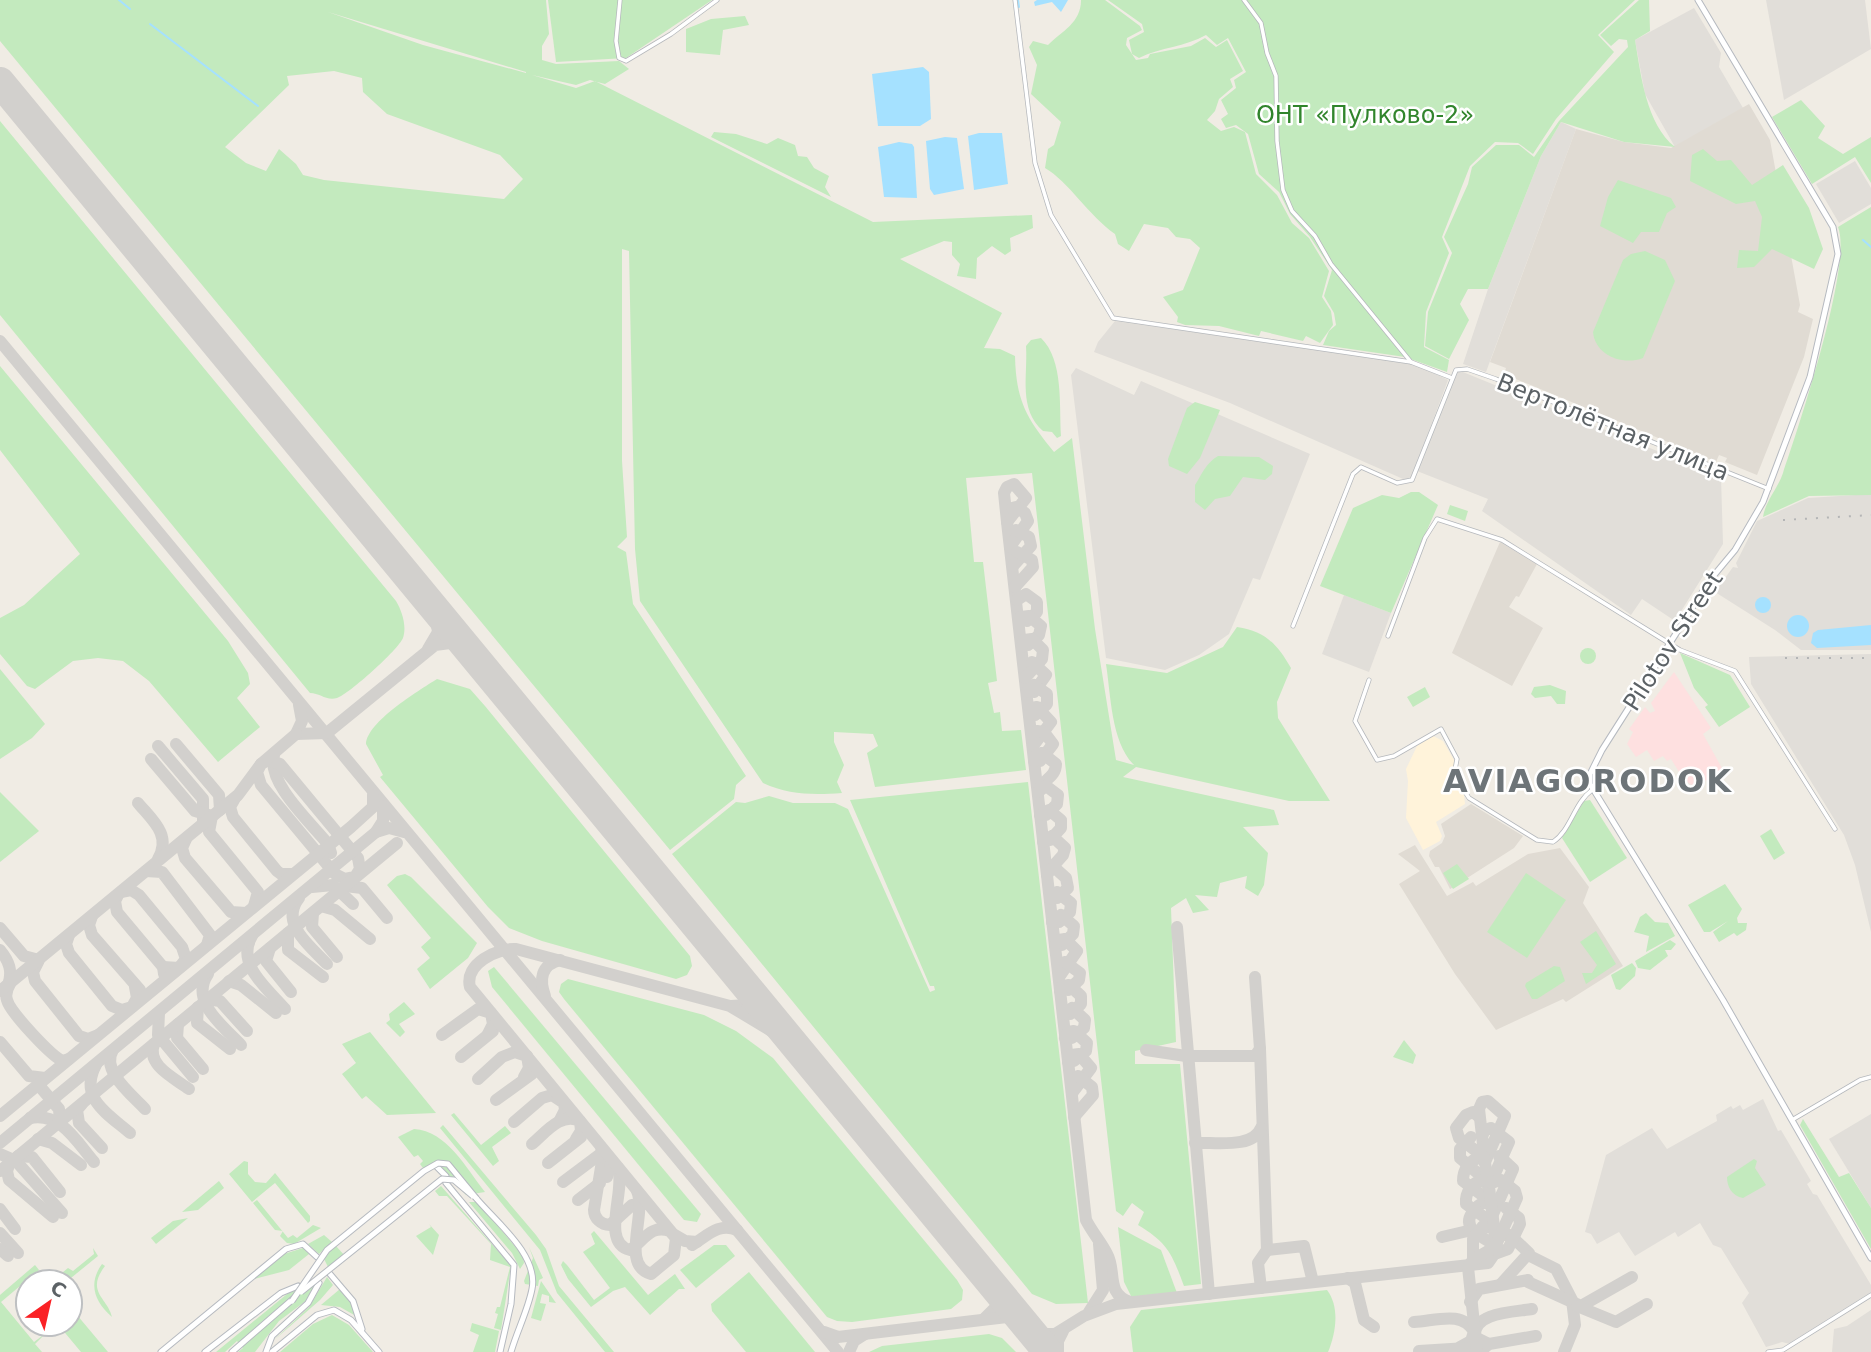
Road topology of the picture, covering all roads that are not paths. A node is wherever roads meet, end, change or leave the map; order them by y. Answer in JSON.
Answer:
{"nodes":[{"id":1,"x":620,"y":0,"type":"edge"},
{"id":2,"x":717,"y":0,"type":"edge"},
{"id":3,"x":1015,"y":0,"type":"edge"},
{"id":4,"x":1244,"y":0,"type":"edge"},
{"id":5,"x":1698,"y":0,"type":"edge"},
{"id":6,"x":1411,"y":362,"type":"junction"},
{"id":7,"x":1452,"y":378,"type":"junction"},
{"id":8,"x":1769,"y":489,"type":"junction"},
{"id":9,"x":1293,"y":626,"type":"dead end"},
{"id":10,"x":1388,"y":636,"type":"dead end"},
{"id":11,"x":1670,"y":644,"type":"junction"},
{"id":12,"x":1369,"y":680,"type":"dead end"},
{"id":13,"x":1592,"y":790,"type":"junction"},
{"id":14,"x":1835,"y":829,"type":"dead end"},
{"id":15,"x":1871,"y":1077,"type":"edge"},
{"id":16,"x":1792,"y":1120,"type":"junction"},
{"id":17,"x":436,"y":1167,"type":"dead end"},
{"id":18,"x":476,"y":1198,"type":"junction"},
{"id":19,"x":1871,"y":1258,"type":"edge"},
{"id":20,"x":324,"y":1275,"type":"junction"},
{"id":21,"x":300,"y":1289,"type":"junction"},
{"id":22,"x":1871,"y":1296,"type":"edge"},
{"id":23,"x":292,"y":1301,"type":"junction"},
{"id":24,"x":367,"y":1338,"type":"junction"},
{"id":25,"x":161,"y":1352,"type":"edge"},
{"id":26,"x":205,"y":1352,"type":"edge"},
{"id":27,"x":232,"y":1352,"type":"edge"},
{"id":28,"x":266,"y":1352,"type":"edge"},
{"id":29,"x":272,"y":1352,"type":"edge"},
{"id":30,"x":379,"y":1352,"type":"edge"},
{"id":31,"x":500,"y":1352,"type":"edge"},
{"id":32,"x":510,"y":1352,"type":"edge"},
{"id":33,"x":1768,"y":1352,"type":"edge"}],
"edges":[{"from":1,"to":2,"type":"street"},
{"from":3,"to":6,"type":"street"},
{"from":4,"to":6,"type":"street"},
{"from":5,"to":8,"type":"street","name":"Pilotov Street"},
{"from":6,"to":7,"type":"street"},
{"from":7,"to":8,"type":"street","name":"Вертолётная улица"},
{"from":7,"to":9,"type":"street"},
{"from":8,"to":11,"type":"street","name":"Pilotov Street"},
{"from":10,"to":11,"type":"street"},
{"from":11,"to":13,"type":"street","name":"Pilotov Street"},
{"from":11,"to":14,"type":"street"},
{"from":12,"to":13,"type":"street"},
{"from":13,"to":16,"type":"street"},
{"from":15,"to":16,"type":"street"},
{"from":16,"to":19,"type":"street"},
{"from":17,"to":31,"type":"street"},
{"from":18,"to":20,"type":"street","bridge":true},
{"from":18,"to":23,"type":"street","bridge":true},
{"from":18,"to":32,"type":"street"},
{"from":20,"to":21,"type":"street","bridge":true},
{"from":20,"to":24,"type":"street"},
{"from":20,"to":25,"type":"street"},
{"from":20,"to":28,"type":"street"},
{"from":21,"to":23,"type":"street","bridge":true},
{"from":21,"to":26,"type":"street"},
{"from":22,"to":33,"type":"street"},
{"from":23,"to":27,"type":"street"},
{"from":24,"to":29,"type":"street"},
{"from":24,"to":30,"type":"street"}]}
